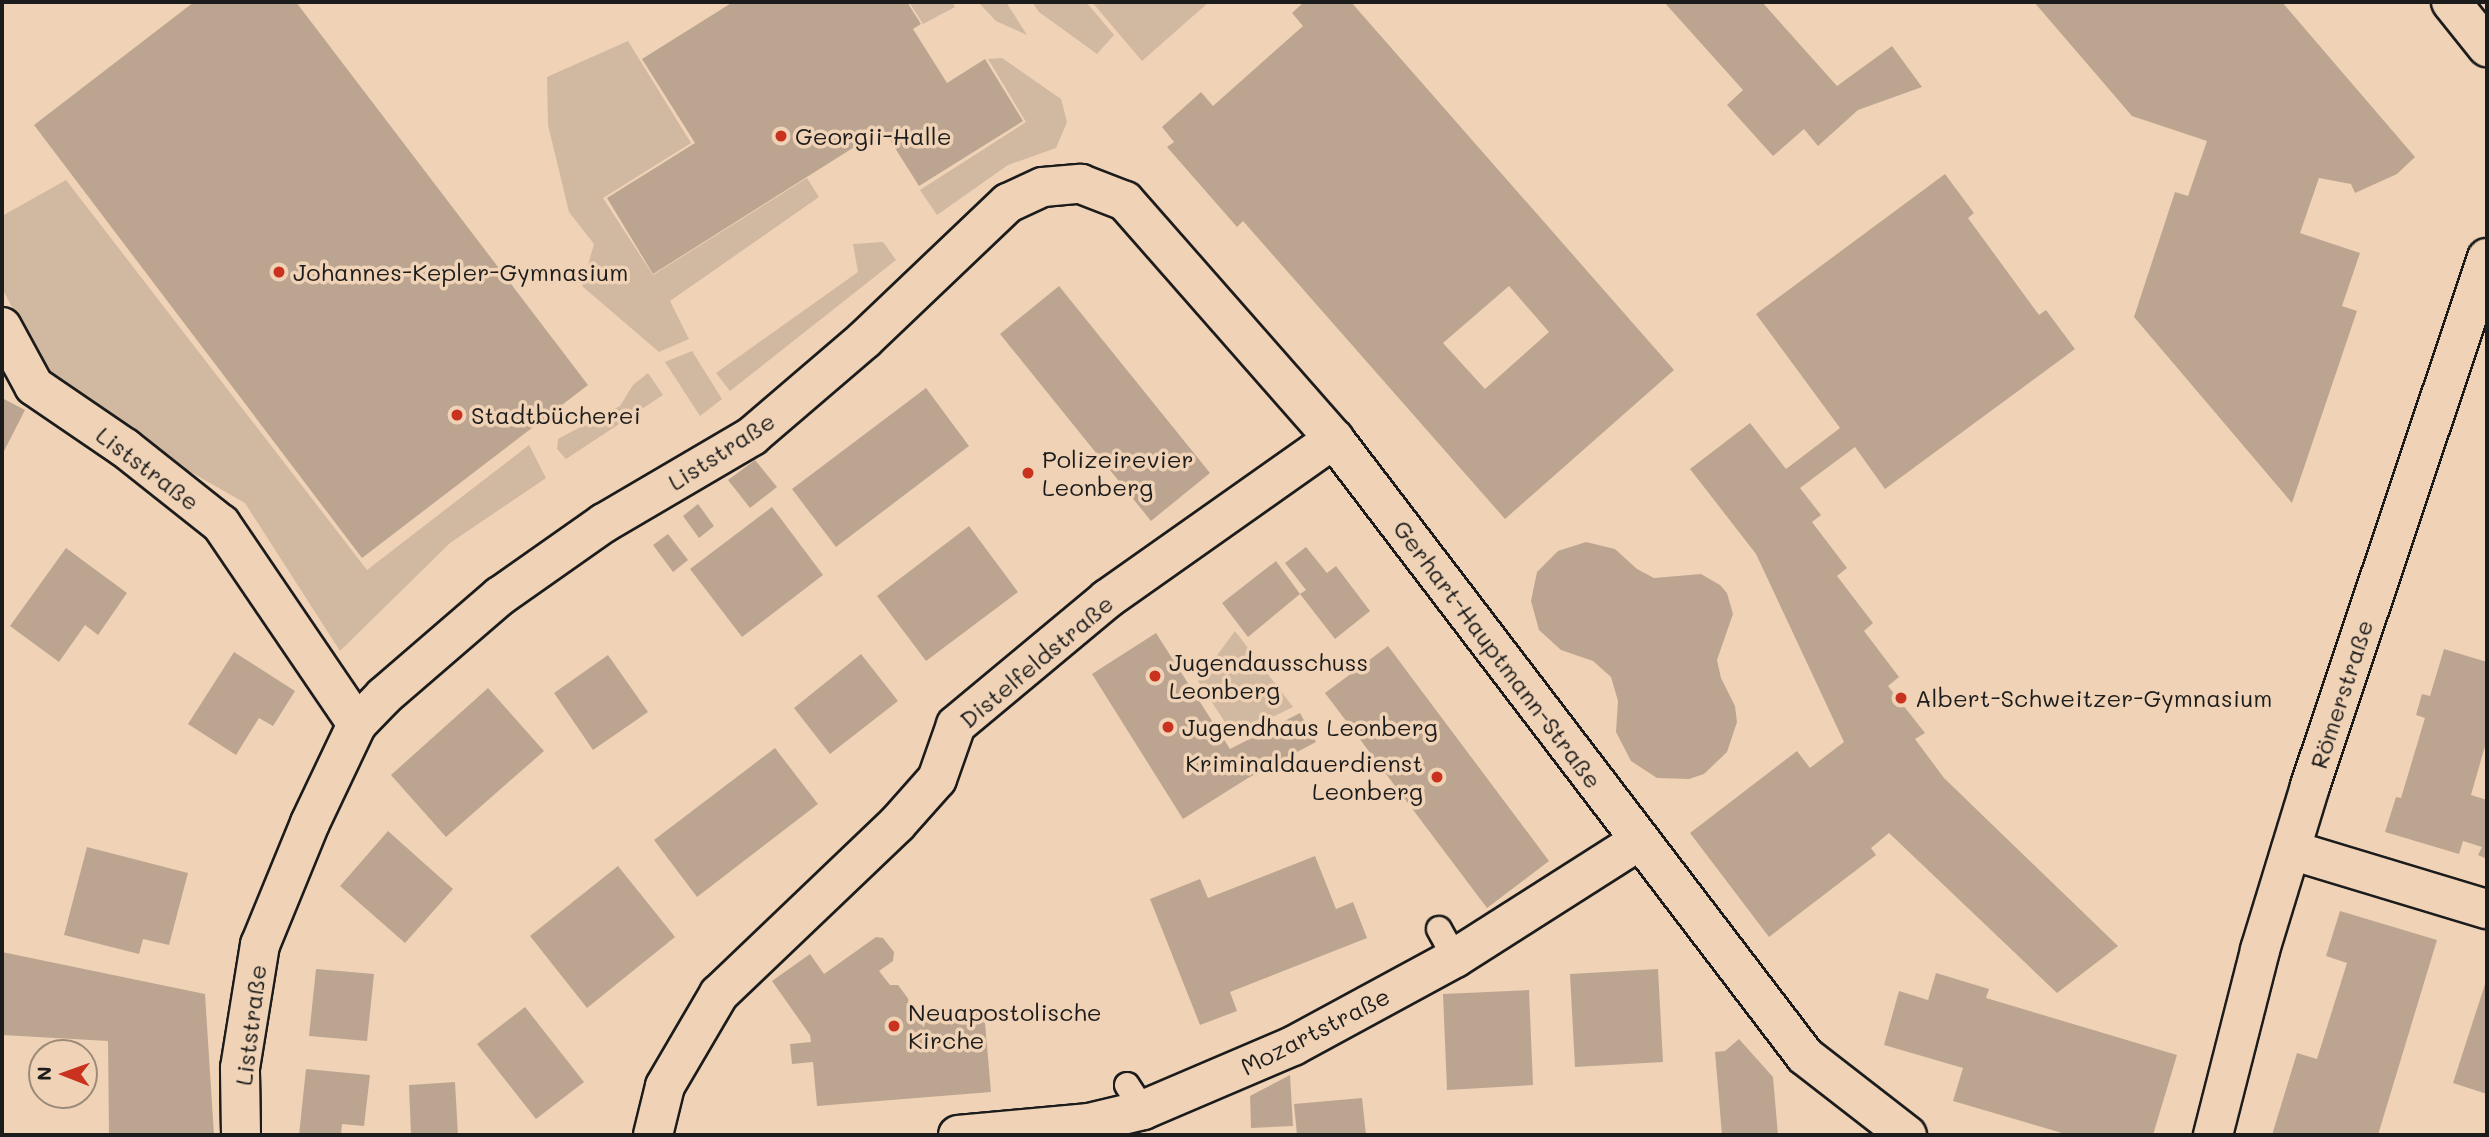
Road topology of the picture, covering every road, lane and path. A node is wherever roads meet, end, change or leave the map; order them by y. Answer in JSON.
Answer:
{"nodes":[{"id":1,"x":2451,"y":2,"type":"edge"},
{"id":2,"x":2487,"y":47,"type":"edge"},
{"id":3,"x":1081,"y":184,"type":"joint"},
{"id":4,"x":2487,"y":258,"type":"edge"},
{"id":5,"x":2,"y":327,"type":"edge"},
{"id":6,"x":2487,"y":348,"type":"edge"},
{"id":7,"x":2451,"y":364,"type":"junction"},
{"id":8,"x":1334,"y":439,"type":"junction"},
{"id":9,"x":357,"y":724,"type":"junction"},
{"id":10,"x":1639,"y":841,"type":"junction"},
{"id":11,"x":2291,"y":850,"type":"junction"},
{"id":12,"x":2487,"y":909,"type":"edge"},
{"id":13,"x":241,"y":1135,"type":"edge"},
{"id":14,"x":653,"y":1135,"type":"edge"},
{"id":15,"x":958,"y":1135,"type":"edge"},
{"id":16,"x":1907,"y":1135,"type":"edge"},
{"id":17,"x":2213,"y":1135,"type":"edge"}],
"edges":[{"from":1,"to":2,"type":"street"},
{"from":3,"to":8,"type":"street","name":"Gerhart-Hauptmann-Straße"},
{"from":3,"to":9,"type":"street","name":"Liststraße"},
{"from":4,"to":7,"type":"street","name":"Römerstraße"},
{"from":5,"to":9,"type":"street","name":"Liststraße"},
{"from":6,"to":7,"type":"street"},
{"from":7,"to":11,"type":"street","name":"Römerstraße"},
{"from":8,"to":10,"type":"street","name":"Gerhart-Hauptmann-Straße"},
{"from":8,"to":14,"type":"street","name":"Distelfeldstraße"},
{"from":9,"to":13,"type":"street","name":"Liststraße"},
{"from":10,"to":15,"type":"street","name":"Mozartstraße"},
{"from":10,"to":16,"type":"street","name":"Gerhart-Hauptmann-Straße"},
{"from":11,"to":12,"type":"street"},
{"from":11,"to":17,"type":"street","name":"Römerstraße"}]}
